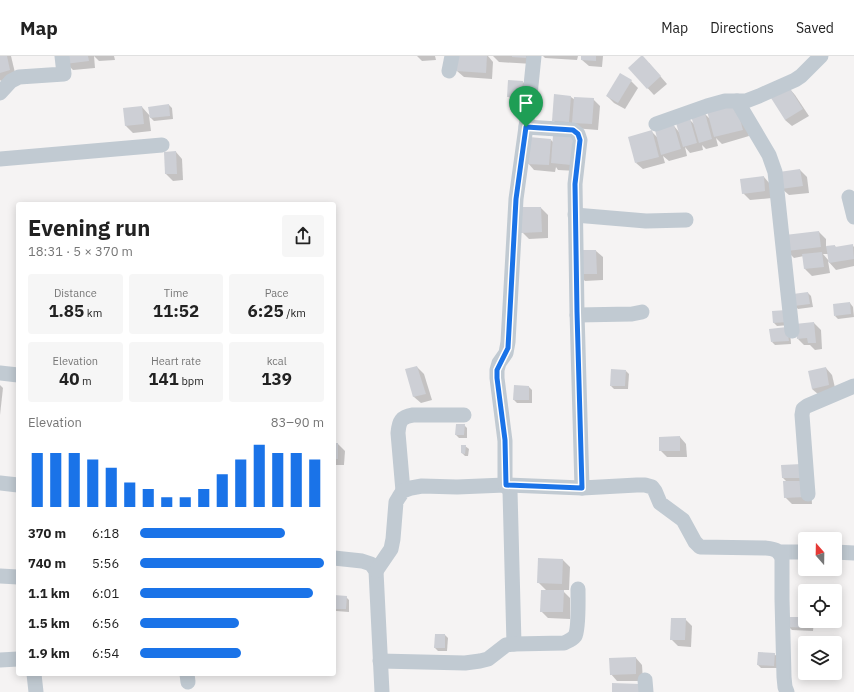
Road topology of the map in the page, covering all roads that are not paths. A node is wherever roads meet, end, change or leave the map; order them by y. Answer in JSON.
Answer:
{"nodes":[{"id":1,"x":62,"y":56,"type":"edge"},
{"id":2,"x":452,"y":56,"type":"edge"},
{"id":3,"x":534,"y":56,"type":"edge"},
{"id":4,"x":821,"y":56,"type":"edge"},
{"id":5,"x":449,"y":72,"type":"dead end"},
{"id":6,"x":0,"y":93,"type":"edge"},
{"id":7,"x":738,"y":101,"type":"junction"},
{"id":8,"x":656,"y":124,"type":"dead end"},
{"id":9,"x":526,"y":127,"type":"junction"},
{"id":10,"x":162,"y":146,"type":"dead end"},
{"id":11,"x":0,"y":159,"type":"edge"},
{"id":12,"x":849,"y":197,"type":"dead end"},
{"id":13,"x":575,"y":215,"type":"junction"},
{"id":14,"x":854,"y":217,"type":"edge"},
{"id":15,"x":686,"y":220,"type":"dead end"},
{"id":16,"x":642,"y":312,"type":"dead end"},
{"id":17,"x":577,"y":315,"type":"junction"},
{"id":18,"x":792,"y":331,"type":"dead end"},
{"id":19,"x":0,"y":373,"type":"edge"},
{"id":20,"x":16,"y":374,"type":"edge"},
{"id":21,"x":854,"y":386,"type":"edge"},
{"id":22,"x":464,"y":415,"type":"dead end"},
{"id":23,"x":0,"y":483,"type":"edge"},
{"id":24,"x":16,"y":485,"type":"edge"},
{"id":25,"x":506,"y":485,"type":"junction"},
{"id":26,"x":582,"y":488,"type":"junction"},
{"id":27,"x":403,"y":491,"type":"junction"},
{"id":28,"x":808,"y":494,"type":"dead end"},
{"id":29,"x":779,"y":552,"type":"junction"},
{"id":30,"x":798,"y":552,"type":"edge"},
{"id":31,"x":842,"y":552,"type":"edge"},
{"id":32,"x":854,"y":553,"type":"edge"},
{"id":33,"x":336,"y":558,"type":"edge"},
{"id":34,"x":376,"y":571,"type":"junction"},
{"id":35,"x":0,"y":576,"type":"edge"},
{"id":36,"x":16,"y":577,"type":"edge"},
{"id":37,"x":578,"y":589,"type":"dead end"},
{"id":38,"x":514,"y":644,"type":"junction"},
{"id":39,"x":16,"y":659,"type":"edge"},
{"id":40,"x":0,"y":660,"type":"edge"},
{"id":41,"x":380,"y":661,"type":"junction"},
{"id":42,"x":34,"y":676,"type":"edge"},
{"id":43,"x":36,"y":692,"type":"edge"},
{"id":44,"x":382,"y":692,"type":"edge"},
{"id":45,"x":787,"y":692,"type":"edge"}],
"edges":[{"from":1,"to":6,"type":"street"},
{"from":2,"to":5,"type":"street"},
{"from":3,"to":9,"type":"street"},
{"from":4,"to":7,"type":"street"},
{"from":7,"to":8,"type":"street"},
{"from":7,"to":18,"type":"street"},
{"from":9,"to":13,"type":"street"},
{"from":9,"to":25,"type":"street"},
{"from":10,"to":11,"type":"street"},
{"from":12,"to":14,"type":"street"},
{"from":13,"to":15,"type":"street"},
{"from":13,"to":17,"type":"street"},
{"from":16,"to":17,"type":"street"},
{"from":17,"to":26,"type":"street"},
{"from":19,"to":20,"type":"street"},
{"from":21,"to":28,"type":"street"},
{"from":22,"to":27,"type":"street"},
{"from":23,"to":24,"type":"street"},
{"from":25,"to":26,"type":"street"},
{"from":25,"to":27,"type":"street"},
{"from":25,"to":38,"type":"street"},
{"from":26,"to":29,"type":"street"},
{"from":27,"to":34,"type":"street"},
{"from":29,"to":30,"type":"street"},
{"from":29,"to":45,"type":"street"},
{"from":31,"to":32,"type":"street"},
{"from":33,"to":34,"type":"street"},
{"from":34,"to":41,"type":"street"},
{"from":35,"to":36,"type":"street"},
{"from":37,"to":38,"type":"street"},
{"from":38,"to":41,"type":"street"},
{"from":39,"to":40,"type":"street"},
{"from":41,"to":44,"type":"street"},
{"from":42,"to":43,"type":"street"}]}
